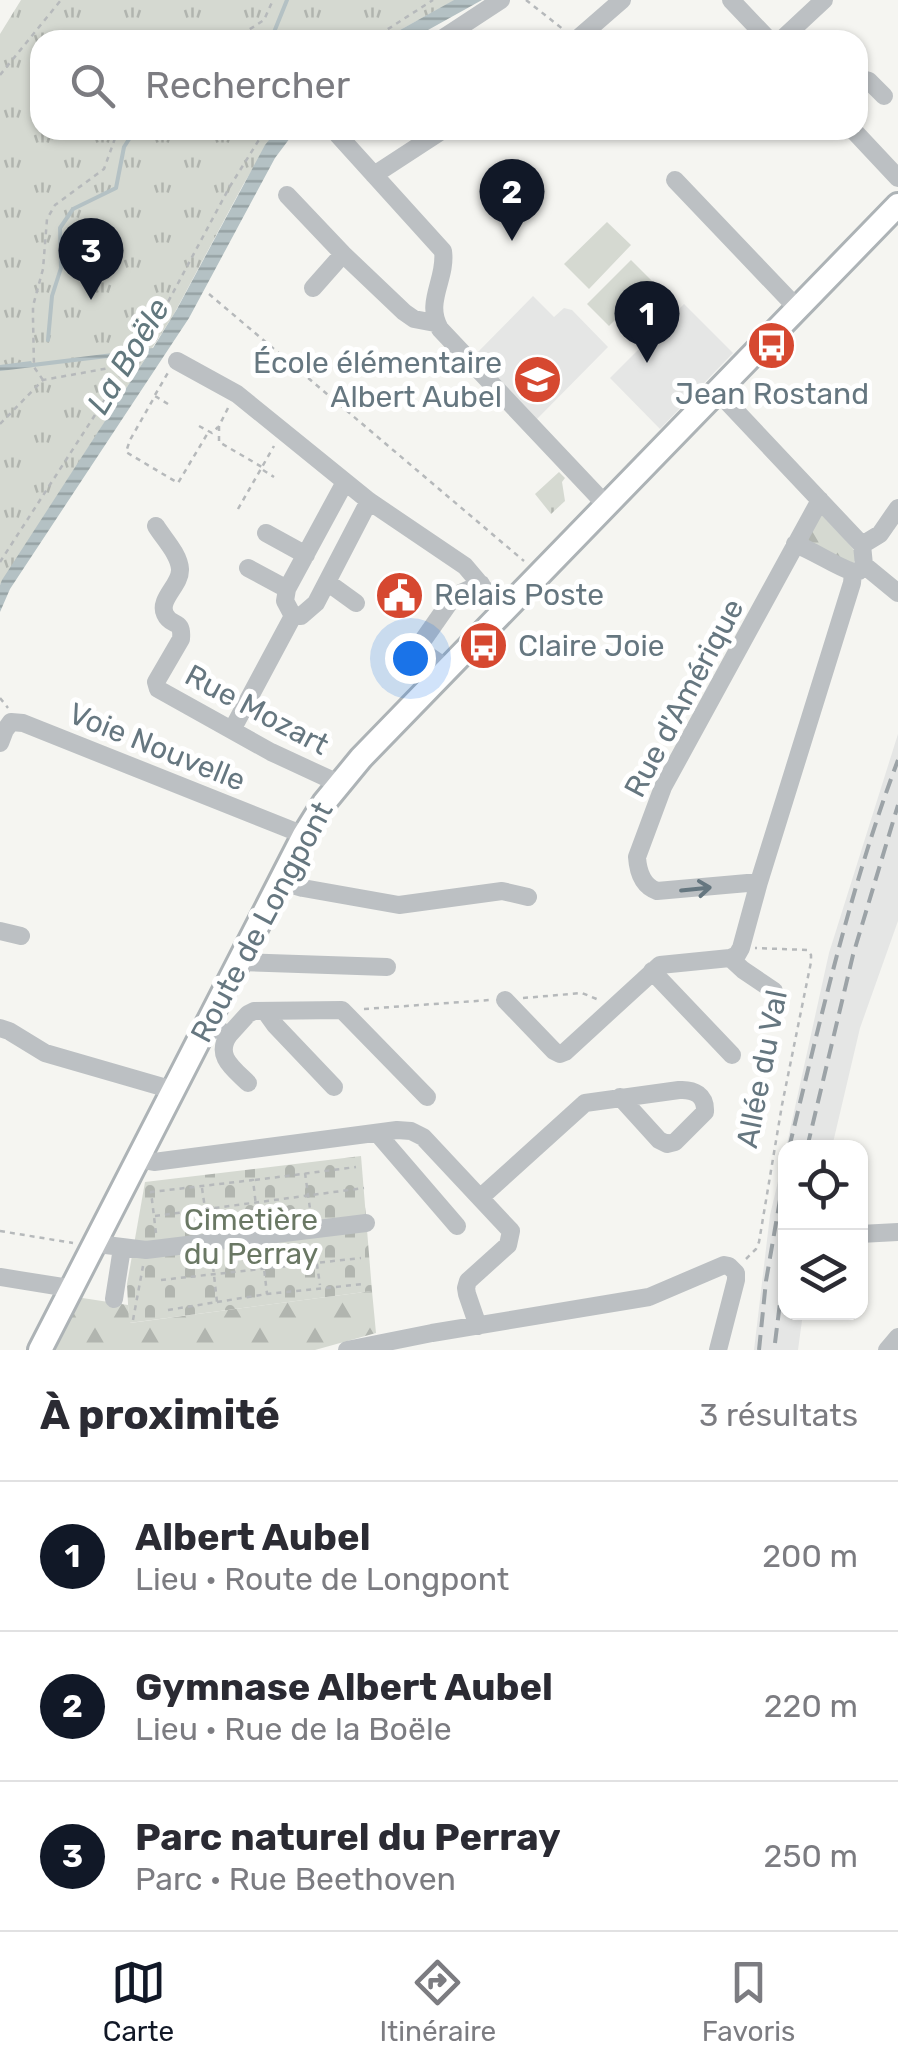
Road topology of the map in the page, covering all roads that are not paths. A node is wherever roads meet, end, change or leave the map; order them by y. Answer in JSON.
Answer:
{"nodes":[{"id":1,"x":501,"y":0,"type":"edge"},
{"id":2,"x":622,"y":0,"type":"edge"},
{"id":3,"x":732,"y":0,"type":"edge"},
{"id":4,"x":824,"y":0,"type":"edge"},
{"id":5,"x":455,"y":30,"type":"edge"},
{"id":6,"x":588,"y":30,"type":"edge"},
{"id":7,"x":760,"y":30,"type":"edge"},
{"id":8,"x":791,"y":30,"type":"edge"},
{"id":9,"x":868,"y":81,"type":"edge"},
{"id":10,"x":884,"y":96,"type":"dead end"},
{"id":11,"x":342,"y":140,"type":"edge"},
{"id":12,"x":428,"y":140,"type":"edge"},
{"id":13,"x":864,"y":140,"type":"edge"},
{"id":14,"x":894,"y":166,"type":"edge"},
{"id":15,"x":374,"y":175,"type":"junction"},
{"id":16,"x":674,"y":180,"type":"dead end"},
{"id":17,"x":286,"y":195,"type":"dead end"},
{"id":18,"x":898,"y":205,"type":"edge"},
{"id":19,"x":343,"y":254,"type":"junction"},
{"id":20,"x":313,"y":288,"type":"dead end"},
{"id":21,"x":797,"y":308,"type":"junction"},
{"id":22,"x":435,"y":323,"type":"junction"},
{"id":23,"x":177,"y":361,"type":"road end"},
{"id":24,"x":717,"y":390,"type":"junction"},
{"id":25,"x":345,"y":482,"type":"junction"},
{"id":26,"x":820,"y":500,"type":"junction"},
{"id":27,"x":369,"y":501,"type":"junction"},
{"id":28,"x":607,"y":506,"type":"junction"},
{"id":29,"x":898,"y":508,"type":"edge"},
{"id":30,"x":156,"y":526,"type":"dead end"},
{"id":31,"x":266,"y":532,"type":"dead end"},
{"id":32,"x":796,"y":544,"type":"junction"},
{"id":33,"x":862,"y":544,"type":"junction"},
{"id":34,"x":306,"y":555,"type":"junction"},
{"id":35,"x":248,"y":568,"type":"dead end"},
{"id":36,"x":858,"y":569,"type":"junction"},
{"id":37,"x":326,"y":582,"type":"junction"},
{"id":38,"x":481,"y":584,"type":"junction"},
{"id":39,"x":287,"y":590,"type":"junction"},
{"id":40,"x":898,"y":592,"type":"edge"},
{"id":41,"x":356,"y":603,"type":"dead end"},
{"id":42,"x":504,"y":612,"type":"junction"},
{"id":43,"x":293,"y":616,"type":"junction"},
{"id":44,"x":448,"y":669,"type":"junction"},
{"id":45,"x":232,"y":730,"type":"junction"},
{"id":46,"x":0,"y":743,"type":"edge"},
{"id":47,"x":338,"y":783,"type":"junction"},
{"id":48,"x":304,"y":835,"type":"junction"},
{"id":49,"x":279,"y":881,"type":"junction"},
{"id":50,"x":759,"y":882,"type":"junction"},
{"id":51,"x":528,"y":897,"type":"dead end"},
{"id":52,"x":0,"y":930,"type":"edge"},
{"id":53,"x":21,"y":936,"type":"dead end"},
{"id":54,"x":736,"y":954,"type":"junction"},
{"id":55,"x":238,"y":962,"type":"junction"},
{"id":56,"x":387,"y":967,"type":"dead end"},
{"id":57,"x":652,"y":972,"type":"junction"},
{"id":58,"x":774,"y":991,"type":"dead end"},
{"id":59,"x":505,"y":1000,"type":"road end"},
{"id":60,"x":265,"y":1011,"type":"junction"},
{"id":61,"x":207,"y":1024,"type":"junction"},
{"id":62,"x":0,"y":1028,"type":"edge"},
{"id":63,"x":229,"y":1035,"type":"junction"},
{"id":64,"x":732,"y":1055,"type":"dead end"},
{"id":65,"x":248,"y":1083,"type":"dead end"},
{"id":66,"x":334,"y":1087,"type":"dead end"},
{"id":67,"x":173,"y":1090,"type":"junction"},
{"id":68,"x":427,"y":1096,"type":"dead end"},
{"id":69,"x":620,"y":1098,"type":"dead end"},
{"id":70,"x":377,"y":1132,"type":"junction"},
{"id":71,"x":138,"y":1160,"type":"junction"},
{"id":72,"x":482,"y":1198,"type":"junction"},
{"id":73,"x":366,"y":1224,"type":"dead end"},
{"id":74,"x":457,"y":1226,"type":"dead end"},
{"id":75,"x":898,"y":1232,"type":"edge"},
{"id":76,"x":868,"y":1234,"type":"edge"},
{"id":77,"x":90,"y":1241,"type":"junction"},
{"id":78,"x":122,"y":1248,"type":"junction"},
{"id":79,"x":0,"y":1277,"type":"edge"},
{"id":80,"x":69,"y":1288,"type":"junction"},
{"id":81,"x":114,"y":1299,"type":"dead end"},
{"id":82,"x":478,"y":1326,"type":"junction"},
{"id":83,"x":898,"y":1337,"type":"edge"},
{"id":84,"x":40,"y":1350,"type":"edge"},
{"id":85,"x":347,"y":1350,"type":"edge"},
{"id":86,"x":718,"y":1350,"type":"edge"},
{"id":87,"x":887,"y":1350,"type":"edge"}],
"edges":[{"from":1,"to":5,"type":"street"},
{"from":2,"to":6,"type":"street"},
{"from":3,"to":7,"type":"street"},
{"from":4,"to":8,"type":"street"},
{"from":9,"to":10,"type":"street"},
{"from":11,"to":15,"type":"street"},
{"from":12,"to":15,"type":"street"},
{"from":13,"to":14,"type":"street"},
{"from":15,"to":22,"type":"street"},
{"from":16,"to":21,"type":"street"},
{"from":17,"to":19,"type":"street"},
{"from":18,"to":21,"type":"main road","name":"Route de Longpont"},
{"from":19,"to":20,"type":"street"},
{"from":19,"to":22,"type":"street"},
{"from":21,"to":24,"type":"main road","name":"Route de Longpont"},
{"from":22,"to":28,"type":"street"},
{"from":23,"to":25,"type":"street"},
{"from":24,"to":26,"type":"street"},
{"from":24,"to":28,"type":"main road","name":"Route de Longpont"},
{"from":25,"to":27,"type":"street"},
{"from":25,"to":34,"type":"street"},
{"from":26,"to":32,"type":"street","name":"Rue d'Amérique"},
{"from":26,"to":33,"type":"street"},
{"from":27,"to":37,"type":"street"},
{"from":27,"to":38,"type":"street"},
{"from":28,"to":42,"type":"main road","name":"Route de Longpont"},
{"from":29,"to":33,"type":"street"},
{"from":30,"to":45,"type":"street","name":"Rue Mozart"},
{"from":31,"to":34,"type":"street"},
{"from":32,"to":36,"type":"street"},
{"from":32,"to":50,"type":"street","name":"Rue d'Amérique","one_way":true},
{"from":33,"to":36,"type":"street"},
{"from":34,"to":39,"type":"street"},
{"from":35,"to":39,"type":"street"},
{"from":36,"to":40,"type":"street"},
{"from":36,"to":50,"type":"street"},
{"from":37,"to":41,"type":"street"},
{"from":37,"to":43,"type":"street"},
{"from":38,"to":42,"type":"street"},
{"from":38,"to":44,"type":"street"},
{"from":39,"to":43,"type":"street"},
{"from":42,"to":44,"type":"main road","name":"Route de Longpont"},
{"from":43,"to":45,"type":"street"},
{"from":44,"to":47,"type":"main road","name":"Route de Longpont"},
{"from":45,"to":47,"type":"street","name":"Rue Mozart"},
{"from":46,"to":48,"type":"street","name":"Voie Nouvelle"},
{"from":47,"to":48,"type":"main road","name":"Route de Longpont"},
{"from":48,"to":49,"type":"main road","name":"Route de Longpont"},
{"from":49,"to":51,"type":"street"},
{"from":49,"to":55,"type":"main road","name":"Route de Longpont"},
{"from":50,"to":54,"type":"street"},
{"from":52,"to":53,"type":"street"},
{"from":54,"to":57,"type":"street","name":"Allée du Val"},
{"from":54,"to":58,"type":"street","name":"Allée du Val"},
{"from":55,"to":56,"type":"street"},
{"from":55,"to":61,"type":"main road","name":"Route de Longpont"},
{"from":57,"to":59,"type":"street","name":"Allée du Val"},
{"from":57,"to":64,"type":"street","name":"Allée du Val"},
{"from":60,"to":63,"type":"street"},
{"from":60,"to":66,"type":"street"},
{"from":60,"to":68,"type":"street"},
{"from":61,"to":63,"type":"street"},
{"from":61,"to":67,"type":"main road","name":"Route de Longpont"},
{"from":62,"to":67,"type":"street"},
{"from":63,"to":65,"type":"street"},
{"from":67,"to":71,"type":"main road","name":"Route de Longpont"},
{"from":69,"to":72,"type":"street"},
{"from":70,"to":71,"type":"street"},
{"from":70,"to":72,"type":"street"},
{"from":70,"to":74,"type":"street"},
{"from":71,"to":77,"type":"main road","name":"Route de Longpont"},
{"from":72,"to":82,"type":"street"},
{"from":73,"to":78,"type":"street"},
{"from":75,"to":76,"type":"street"},
{"from":77,"to":78,"type":"street"},
{"from":77,"to":80,"type":"main road","name":"Route de Longpont"},
{"from":78,"to":81,"type":"street"},
{"from":79,"to":80,"type":"street"},
{"from":80,"to":84,"type":"main road","name":"Route de Longpont"},
{"from":82,"to":85,"type":"street"},
{"from":82,"to":86,"type":"street"},
{"from":83,"to":87,"type":"street"}]}
